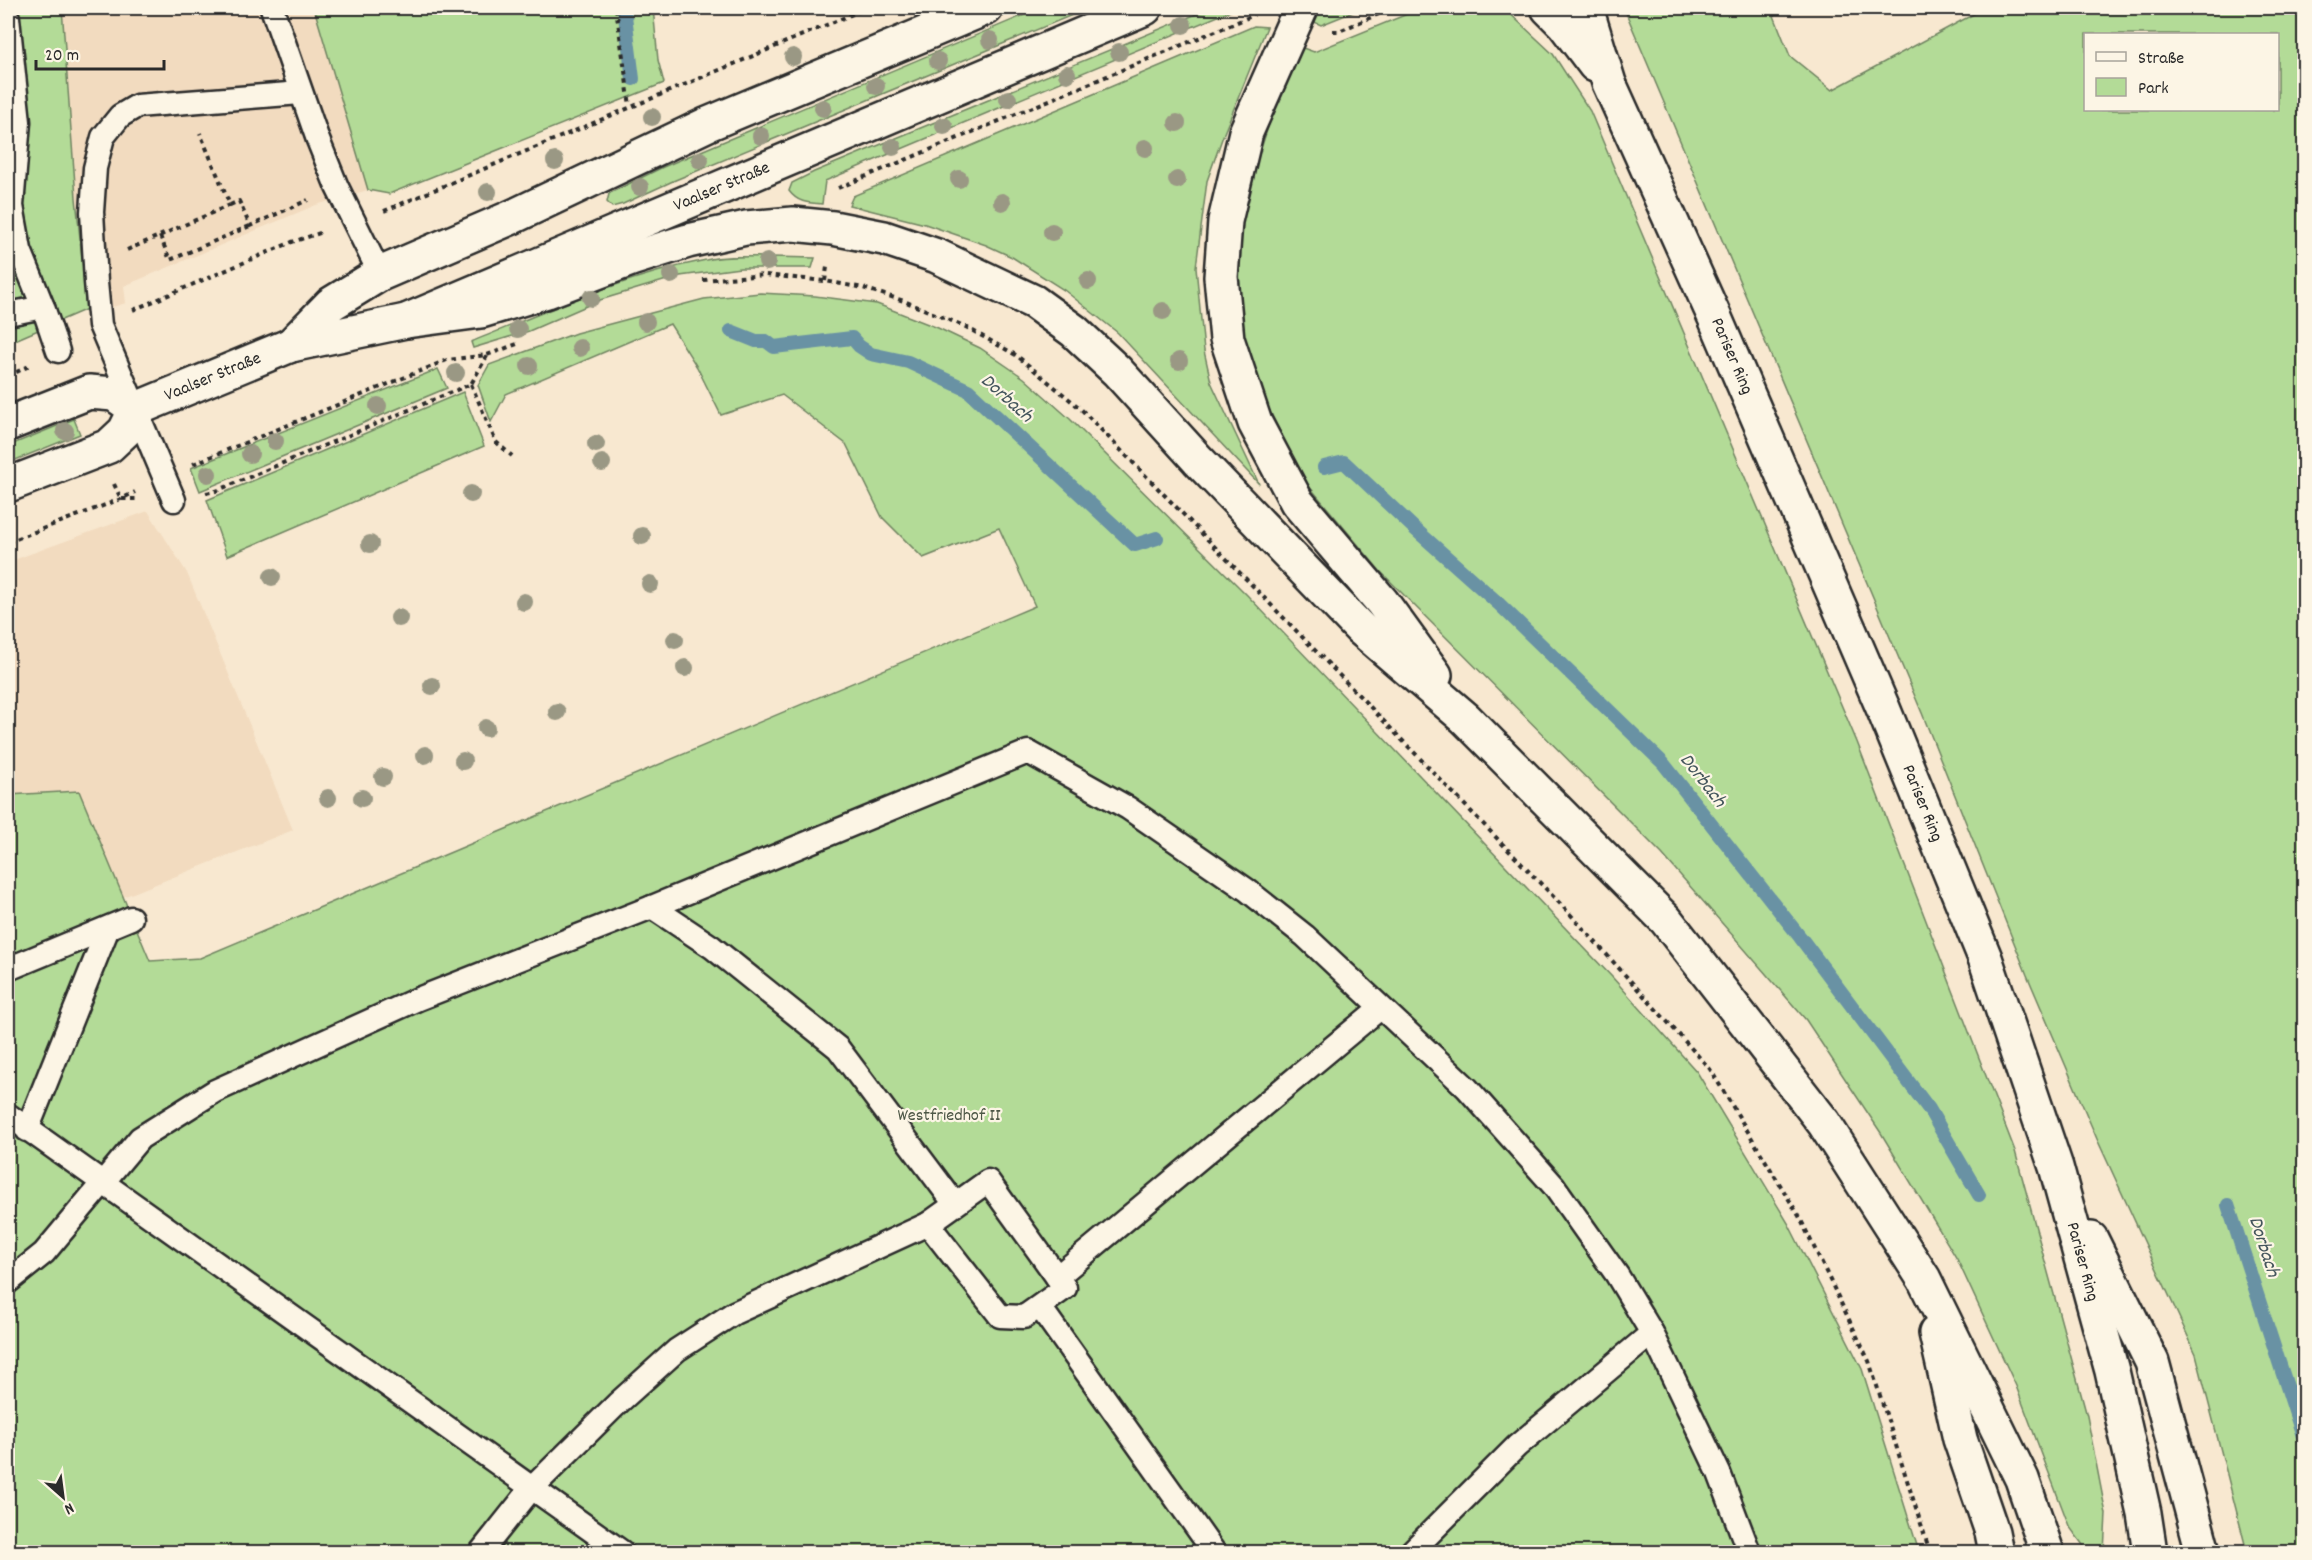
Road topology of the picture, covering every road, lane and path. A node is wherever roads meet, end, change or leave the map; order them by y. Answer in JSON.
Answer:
{"nodes":[{"id":1,"x":272,"y":8,"type":"edge"},
{"id":2,"x":616,"y":8,"type":"edge"},
{"id":3,"x":867,"y":8,"type":"edge"},
{"id":4,"x":986,"y":8,"type":"edge"},
{"id":5,"x":1145,"y":8,"type":"edge"},
{"id":6,"x":1247,"y":8,"type":"edge"},
{"id":7,"x":1301,"y":8,"type":"edge"},
{"id":8,"x":1393,"y":8,"type":"edge"},
{"id":9,"x":1548,"y":8,"type":"edge"},
{"id":10,"x":1586,"y":8,"type":"edge"},
{"id":11,"x":1257,"y":15,"type":"dead end"},
{"id":12,"x":1250,"y":16,"type":"junction"},
{"id":13,"x":8,"y":18,"type":"edge"},
{"id":14,"x":1329,"y":31,"type":"dead end"},
{"id":15,"x":1609,"y":83,"type":"junction"},
{"id":16,"x":301,"y":93,"type":"junction"},
{"id":17,"x":186,"y":102,"type":"junction"},
{"id":18,"x":630,"y":106,"type":"junction"},
{"id":19,"x":337,"y":187,"type":"junction"},
{"id":20,"x":836,"y":197,"type":"dead end"},
{"id":21,"x":230,"y":205,"type":"junction"},
{"id":22,"x":356,"y":222,"type":"junction"},
{"id":23,"x":250,"y":226,"type":"junction"},
{"id":24,"x":160,"y":236,"type":"junction"},
{"id":25,"x":125,"y":250,"type":"dead end"},
{"id":26,"x":828,"y":259,"type":"dead end"},
{"id":27,"x":380,"y":274,"type":"junction"},
{"id":28,"x":697,"y":281,"type":"dead end"},
{"id":29,"x":825,"y":281,"type":"junction"},
{"id":30,"x":44,"y":307,"type":"junction"},
{"id":31,"x":8,"y":314,"type":"edge"},
{"id":32,"x":406,"y":321,"type":"junction"},
{"id":33,"x":100,"y":325,"type":"junction"},
{"id":34,"x":528,"y":340,"type":"dead end"},
{"id":35,"x":291,"y":345,"type":"junction"},
{"id":36,"x":58,"y":351,"type":"joint"},
{"id":37,"x":487,"y":355,"type":"junction"},
{"id":38,"x":8,"y":376,"type":"edge"},
{"id":39,"x":471,"y":384,"type":"junction"},
{"id":40,"x":136,"y":409,"type":"junction"},
{"id":41,"x":8,"y":424,"type":"edge"},
{"id":42,"x":512,"y":456,"type":"dead end"},
{"id":43,"x":163,"y":476,"type":"junction"},
{"id":44,"x":8,"y":485,"type":"edge"},
{"id":45,"x":117,"y":489,"type":"dead end"},
{"id":46,"x":122,"y":499,"type":"junction"},
{"id":47,"x":174,"y":500,"type":"junction"},
{"id":48,"x":8,"y":542,"type":"edge"},
{"id":49,"x":1465,"y":718,"type":"junction"},
{"id":50,"x":652,"y":907,"type":"junction"},
{"id":51,"x":131,"y":918,"type":"dead end"},
{"id":52,"x":108,"y":928,"type":"junction"},
{"id":53,"x":8,"y":969,"type":"edge"},
{"id":54,"x":1380,"y":1008,"type":"junction"},
{"id":55,"x":8,"y":1115,"type":"edge"},
{"id":56,"x":27,"y":1130,"type":"junction"},
{"id":57,"x":2056,"y":1167,"type":"junction"},
{"id":58,"x":100,"y":1183,"type":"junction"},
{"id":59,"x":955,"y":1204,"type":"junction"},
{"id":60,"x":928,"y":1224,"type":"junction"},
{"id":61,"x":1057,"y":1277,"type":"junction"},
{"id":62,"x":1924,"y":1279,"type":"junction"},
{"id":63,"x":8,"y":1282,"type":"edge"},
{"id":64,"x":1040,"y":1307,"type":"junction"},
{"id":65,"x":1652,"y":1333,"type":"junction"},
{"id":66,"x":531,"y":1490,"type":"junction"},
{"id":67,"x":481,"y":1552,"type":"edge"},
{"id":68,"x":622,"y":1552,"type":"edge"},
{"id":69,"x":1214,"y":1552,"type":"edge"},
{"id":70,"x":1411,"y":1552,"type":"edge"},
{"id":71,"x":1749,"y":1552,"type":"edge"},
{"id":72,"x":1930,"y":1552,"type":"edge"},
{"id":73,"x":1996,"y":1552,"type":"edge"},
{"id":74,"x":2047,"y":1552,"type":"edge"},
{"id":75,"x":2150,"y":1552,"type":"edge"},
{"id":76,"x":2204,"y":1552,"type":"edge"}],
"edges":[{"from":1,"to":16,"type":"lane"},
{"from":2,"to":18,"type":"path"},
{"from":3,"to":18,"type":"path"},
{"from":4,"to":27,"type":"main road","name":"Vaalser Straße"},
{"from":5,"to":32,"type":"main road","name":"Vaalser Straße"},
{"from":6,"to":12,"type":"path"},
{"from":7,"to":49,"type":"main road"},
{"from":8,"to":14,"type":"path"},
{"from":9,"to":15,"type":"main road"},
{"from":10,"to":15,"type":"main road"},
{"from":11,"to":12,"type":"path"},
{"from":12,"to":20,"type":"path"},
{"from":13,"to":30,"type":"lane"},
{"from":15,"to":57,"type":"main road","name":"Pariser Ring"},
{"from":16,"to":17,"type":"lane"},
{"from":16,"to":19,"type":"lane"},
{"from":17,"to":21,"type":"path"},
{"from":17,"to":33,"type":"lane"},
{"from":18,"to":22,"type":"path"},
{"from":19,"to":22,"type":"lane"},
{"from":19,"to":23,"type":"path"},
{"from":21,"to":23,"type":"path"},
{"from":21,"to":24,"type":"path"},
{"from":22,"to":27,"type":"lane"},
{"from":22,"to":33,"type":"path"},
{"from":23,"to":24,"type":"path"},
{"from":24,"to":25,"type":"path"},
{"from":26,"to":29,"type":"path"},
{"from":27,"to":35,"type":"main road","name":"Vaalser Straße"},
{"from":28,"to":29,"type":"path"},
{"from":29,"to":72,"type":"path"},
{"from":30,"to":31,"type":"lane"},
{"from":30,"to":36,"type":"lane"},
{"from":32,"to":35,"type":"main road","name":"Vaalser Straße"},
{"from":32,"to":49,"type":"main road"},
{"from":33,"to":40,"type":"lane"},
{"from":34,"to":37,"type":"path"},
{"from":35,"to":40,"type":"main road","name":"Vaalser Straße"},
{"from":36,"to":38,"type":"path"},
{"from":37,"to":39,"type":"path"},
{"from":37,"to":43,"type":"path"},
{"from":39,"to":42,"type":"path"},
{"from":39,"to":47,"type":"path"},
{"from":40,"to":41,"type":"main road"},
{"from":40,"to":43,"type":"lane"},
{"from":40,"to":44,"type":"main road"},
{"from":43,"to":46,"type":"path"},
{"from":43,"to":47,"type":"lane"},
{"from":45,"to":46,"type":"path"},
{"from":46,"to":47,"type":"path"},
{"from":46,"to":48,"type":"path"},
{"from":49,"to":62,"type":"main road"},
{"from":50,"to":54,"type":"lane"},
{"from":50,"to":58,"type":"lane"},
{"from":50,"to":59,"type":"lane"},
{"from":51,"to":52,"type":"lane"},
{"from":52,"to":53,"type":"lane"},
{"from":52,"to":56,"type":"lane"},
{"from":54,"to":61,"type":"lane"},
{"from":54,"to":65,"type":"lane"},
{"from":55,"to":56,"type":"lane"},
{"from":56,"to":58,"type":"lane"},
{"from":57,"to":75,"type":"main road","name":"Pariser Ring"},
{"from":57,"to":76,"type":"main road"},
{"from":58,"to":63,"type":"lane"},
{"from":58,"to":66,"type":"lane"},
{"from":59,"to":60,"type":"lane"},
{"from":59,"to":61,"type":"lane"},
{"from":60,"to":64,"type":"lane"},
{"from":60,"to":66,"type":"lane"},
{"from":61,"to":64,"type":"lane"},
{"from":62,"to":73,"type":"main road"},
{"from":62,"to":74,"type":"main road"},
{"from":64,"to":69,"type":"lane"},
{"from":65,"to":70,"type":"lane"},
{"from":65,"to":71,"type":"lane"},
{"from":66,"to":67,"type":"lane"},
{"from":66,"to":68,"type":"lane"}]}
